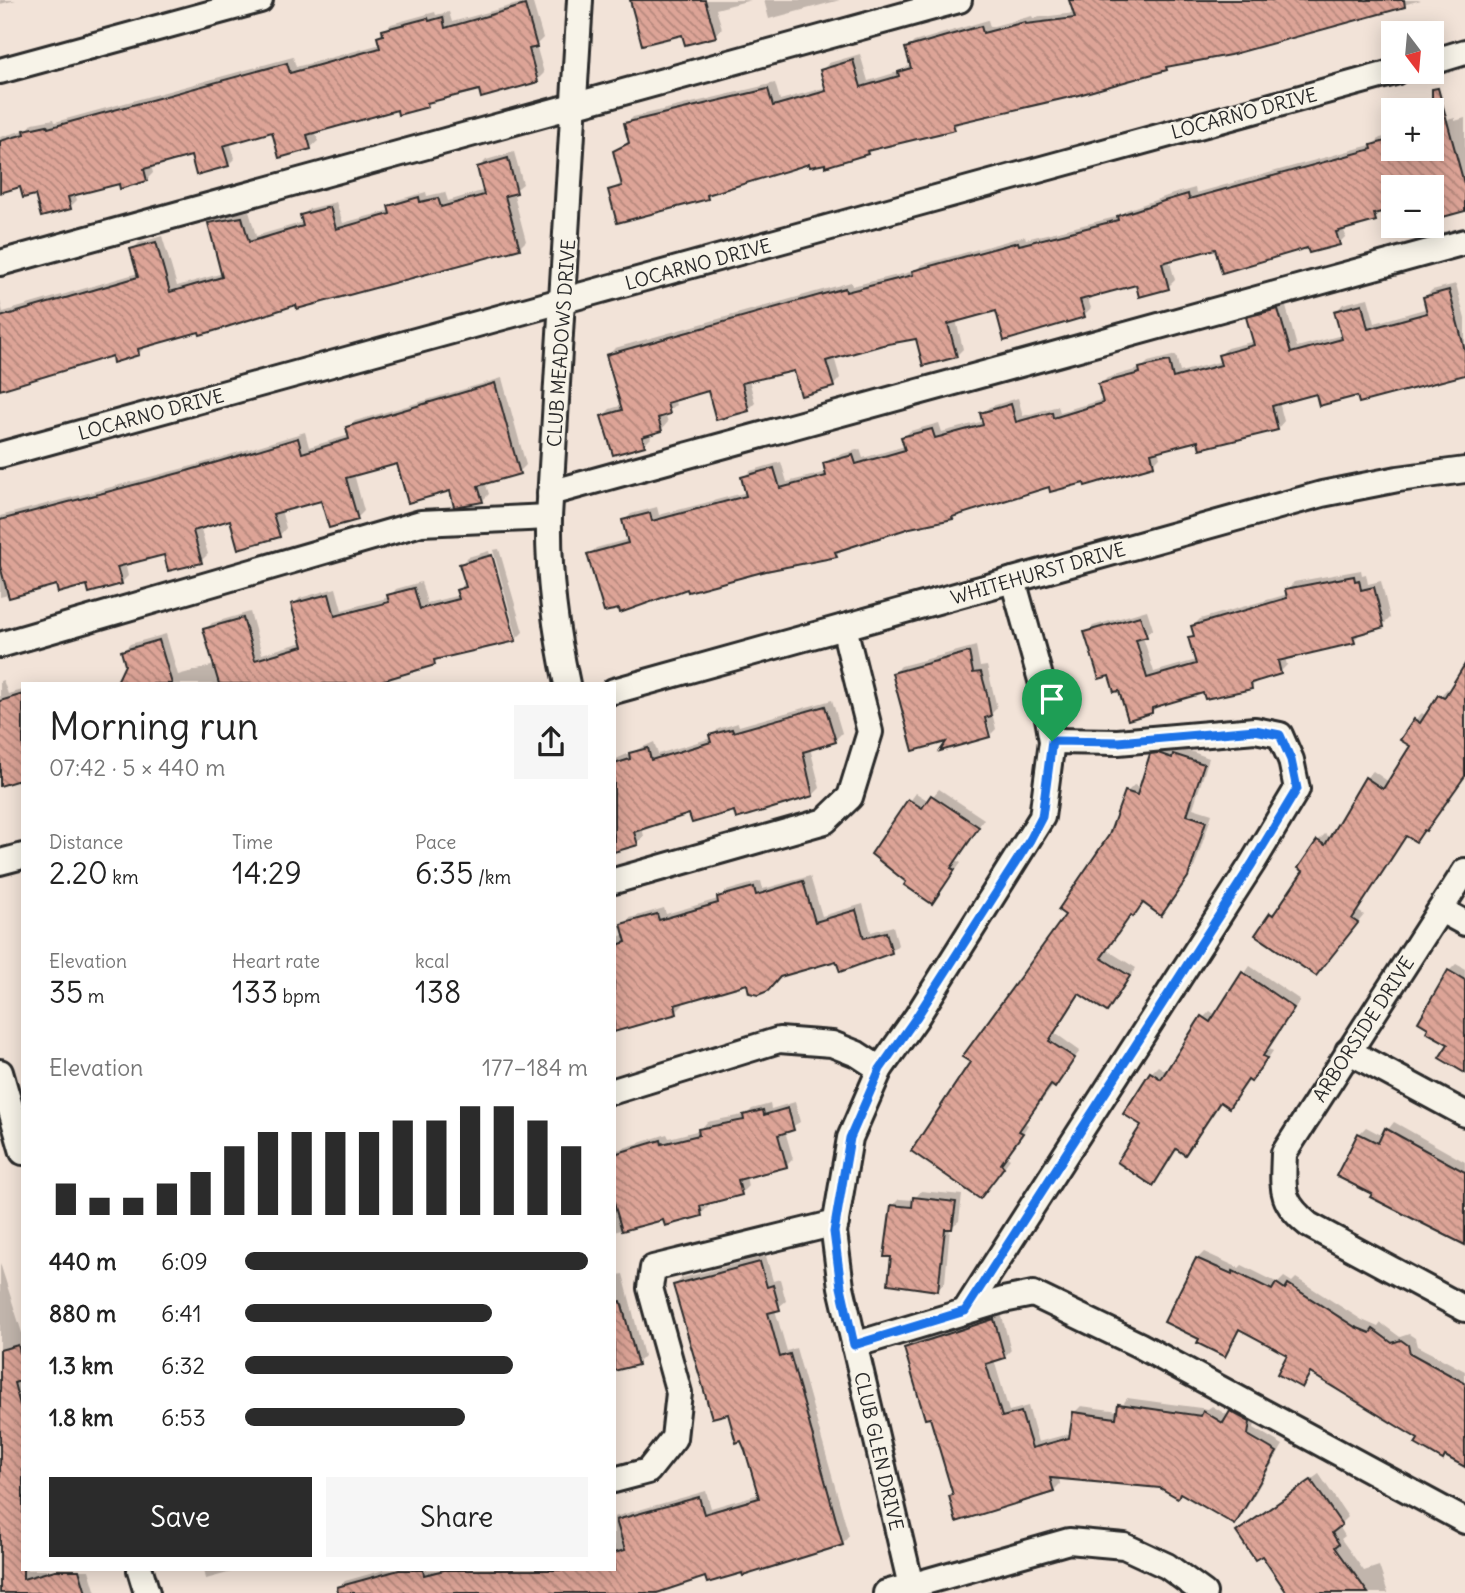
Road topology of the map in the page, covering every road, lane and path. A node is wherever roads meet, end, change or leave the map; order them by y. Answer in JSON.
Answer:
{"nodes":[{"id":1,"x":260,"y":0,"type":"edge"},
{"id":2,"x":580,"y":0,"type":"edge"},
{"id":3,"x":959,"y":0,"type":"edge"},
{"id":4,"x":1465,"y":52,"type":"edge"},
{"id":5,"x":1444,"y":58,"type":"edge"},
{"id":6,"x":0,"y":71,"type":"edge"},
{"id":7,"x":1381,"y":76,"type":"edge"},
{"id":8,"x":575,"y":105,"type":"junction"},
{"id":9,"x":1465,"y":242,"type":"edge"},
{"id":10,"x":0,"y":263,"type":"edge"},
{"id":11,"x":565,"y":300,"type":"junction"},
{"id":12,"x":0,"y":455,"type":"edge"},
{"id":13,"x":1465,"y":470,"type":"edge"},
{"id":14,"x":550,"y":505,"type":"junction"},
{"id":15,"x":1013,"y":580,"type":"junction"},
{"id":16,"x":844,"y":628,"type":"junction"},
{"id":17,"x":0,"y":645,"type":"edge"},
{"id":18,"x":567,"y":682,"type":"edge"},
{"id":19,"x":616,"y":690,"type":"edge"},
{"id":20,"x":1052,"y":741,"type":"junction"},
{"id":21,"x":21,"y":857,"type":"edge"},
{"id":22,"x":0,"y":862,"type":"edge"},
{"id":23,"x":1465,"y":871,"type":"edge"},
{"id":24,"x":616,"y":880,"type":"edge"},
{"id":25,"x":1441,"y":910,"type":"junction"},
{"id":26,"x":1465,"y":923,"type":"edge"},
{"id":27,"x":1348,"y":1051,"type":"junction"},
{"id":28,"x":880,"y":1069,"type":"junction"},
{"id":29,"x":0,"y":1072,"type":"edge"},
{"id":30,"x":616,"y":1090,"type":"edge"},
{"id":31,"x":1465,"y":1114,"type":"edge"},
{"id":32,"x":21,"y":1145,"type":"edge"},
{"id":33,"x":836,"y":1223,"type":"junction"},
{"id":34,"x":1465,"y":1309,"type":"edge"},
{"id":35,"x":965,"y":1311,"type":"junction"},
{"id":36,"x":854,"y":1345,"type":"junction"},
{"id":37,"x":616,"y":1479,"type":"edge"},
{"id":38,"x":1465,"y":1521,"type":"edge"},
{"id":39,"x":140,"y":1571,"type":"edge"},
{"id":40,"x":911,"y":1586,"type":"junction"},
{"id":41,"x":147,"y":1593,"type":"edge"},
{"id":42,"x":886,"y":1593,"type":"edge"},
{"id":43,"x":1204,"y":1593,"type":"edge"}],
"edges":[{"from":1,"to":6,"type":"street"},
{"from":2,"to":8,"type":"street","name":"CLUB MEADOWS DRIVE"},
{"from":3,"to":8,"type":"street"},
{"from":4,"to":5,"type":"street"},
{"from":7,"to":11,"type":"street","name":"LOCARNO DRIVE"},
{"from":8,"to":10,"type":"street"},
{"from":8,"to":11,"type":"street","name":"CLUB MEADOWS DRIVE"},
{"from":9,"to":14,"type":"street"},
{"from":11,"to":12,"type":"street","name":"LOCARNO DRIVE"},
{"from":11,"to":14,"type":"street","name":"CLUB MEADOWS DRIVE"},
{"from":13,"to":15,"type":"street","name":"WHITEHURST DRIVE"},
{"from":14,"to":17,"type":"street"},
{"from":14,"to":18,"type":"street","name":"CLUB MEADOWS DRIVE"},
{"from":15,"to":16,"type":"street","name":"WHITEHURST DRIVE"},
{"from":15,"to":20,"type":"street","name":"CLUB GLEN DRIVE"},
{"from":16,"to":19,"type":"street","name":"WHITEHURST DRIVE"},
{"from":16,"to":24,"type":"street"},
{"from":20,"to":28,"type":"street","name":"CLUB GLEN DRIVE"},
{"from":20,"to":35,"type":"street"},
{"from":21,"to":22,"type":"street"},
{"from":23,"to":25,"type":"street","name":"ARBORSIDE DRIVE"},
{"from":25,"to":26,"type":"street"},
{"from":25,"to":27,"type":"street","name":"ARBORSIDE DRIVE"},
{"from":27,"to":31,"type":"street"},
{"from":27,"to":34,"type":"street","name":"ARBORSIDE DRIVE"},
{"from":28,"to":30,"type":"street"},
{"from":28,"to":33,"type":"street","name":"CLUB GLEN DRIVE"},
{"from":29,"to":32,"type":"street"},
{"from":33,"to":36,"type":"street","name":"CLUB GLEN DRIVE"},
{"from":33,"to":37,"type":"street"},
{"from":35,"to":36,"type":"street"},
{"from":35,"to":38,"type":"street"},
{"from":36,"to":40,"type":"street","name":"CLUB GLEN DRIVE"},
{"from":39,"to":41,"type":"street"},
{"from":40,"to":42,"type":"street"},
{"from":40,"to":43,"type":"street"}]}
